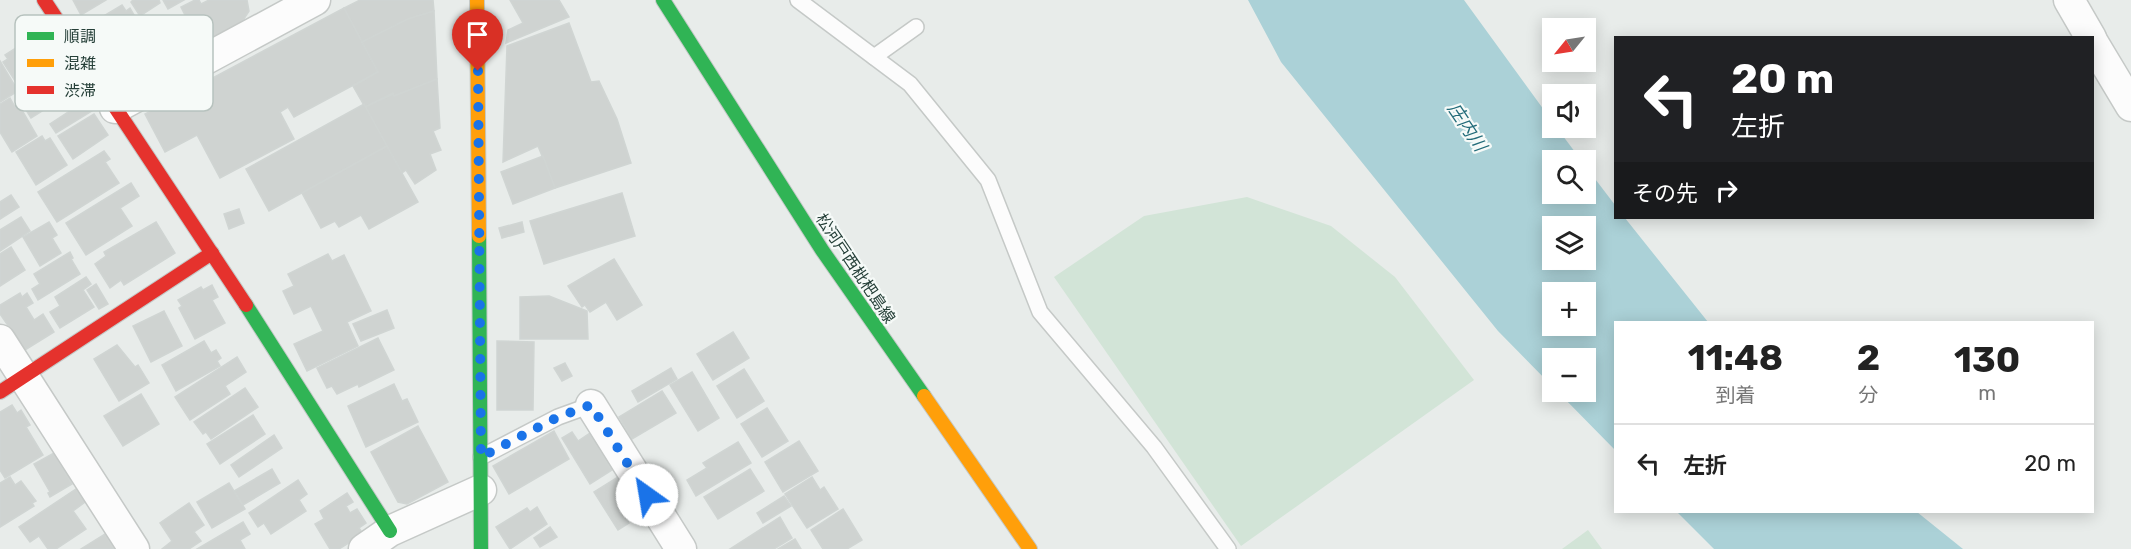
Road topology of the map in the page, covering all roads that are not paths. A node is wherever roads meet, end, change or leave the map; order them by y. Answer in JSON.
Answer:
{"nodes":[{"id":1,"x":44,"y":0,"type":"edge"},
{"id":2,"x":315,"y":0,"type":"edge"},
{"id":3,"x":477,"y":0,"type":"edge"},
{"id":4,"x":663,"y":0,"type":"edge"},
{"id":5,"x":798,"y":0,"type":"edge"},
{"id":6,"x":2069,"y":0,"type":"edge"},
{"id":7,"x":54,"y":15,"type":"edge"},
{"id":8,"x":916,"y":27,"type":"dead end"},
{"id":9,"x":2090,"y":36,"type":"edge"},
{"id":10,"x":2094,"y":42,"type":"edge"},
{"id":11,"x":213,"y":55,"type":"edge"},
{"id":12,"x":874,"y":57,"type":"junction"},
{"id":13,"x":2131,"y":106,"type":"edge"},
{"id":14,"x":117,"y":111,"type":"edge"},
{"id":15,"x":212,"y":253,"type":"junction"},
{"id":16,"x":0,"y":340,"type":"edge"},
{"id":17,"x":12,"y":384,"type":"edge"},
{"id":18,"x":591,"y":405,"type":"joint"},
{"id":19,"x":481,"y":457,"type":"junction"},
{"id":20,"x":481,"y":490,"type":"junction"},
{"id":21,"x":390,"y":531,"type":"junction"},
{"id":22,"x":134,"y":549,"type":"edge"},
{"id":23,"x":364,"y":549,"type":"edge"},
{"id":24,"x":481,"y":549,"type":"edge"},
{"id":25,"x":681,"y":549,"type":"edge"},
{"id":26,"x":1029,"y":549,"type":"edge"},
{"id":27,"x":1228,"y":549,"type":"edge"}],
"edges":[{"from":1,"to":7,"type":"street"},
{"from":2,"to":11,"type":"street"},
{"from":3,"to":19,"type":"street"},
{"from":4,"to":26,"type":"street","name":"松河戸西枇杷島線"},
{"from":5,"to":12,"type":"lane"},
{"from":6,"to":9,"type":"street"},
{"from":8,"to":12,"type":"lane"},
{"from":10,"to":13,"type":"street"},
{"from":12,"to":27,"type":"lane"},
{"from":14,"to":15,"type":"street"},
{"from":15,"to":17,"type":"street"},
{"from":15,"to":21,"type":"street"},
{"from":16,"to":17,"type":"street"},
{"from":17,"to":22,"type":"street"},
{"from":18,"to":19,"type":"lane"},
{"from":18,"to":25,"type":"street"},
{"from":19,"to":20,"type":"street"},
{"from":20,"to":21,"type":"street"},
{"from":20,"to":24,"type":"street"},
{"from":21,"to":23,"type":"street"}]}
